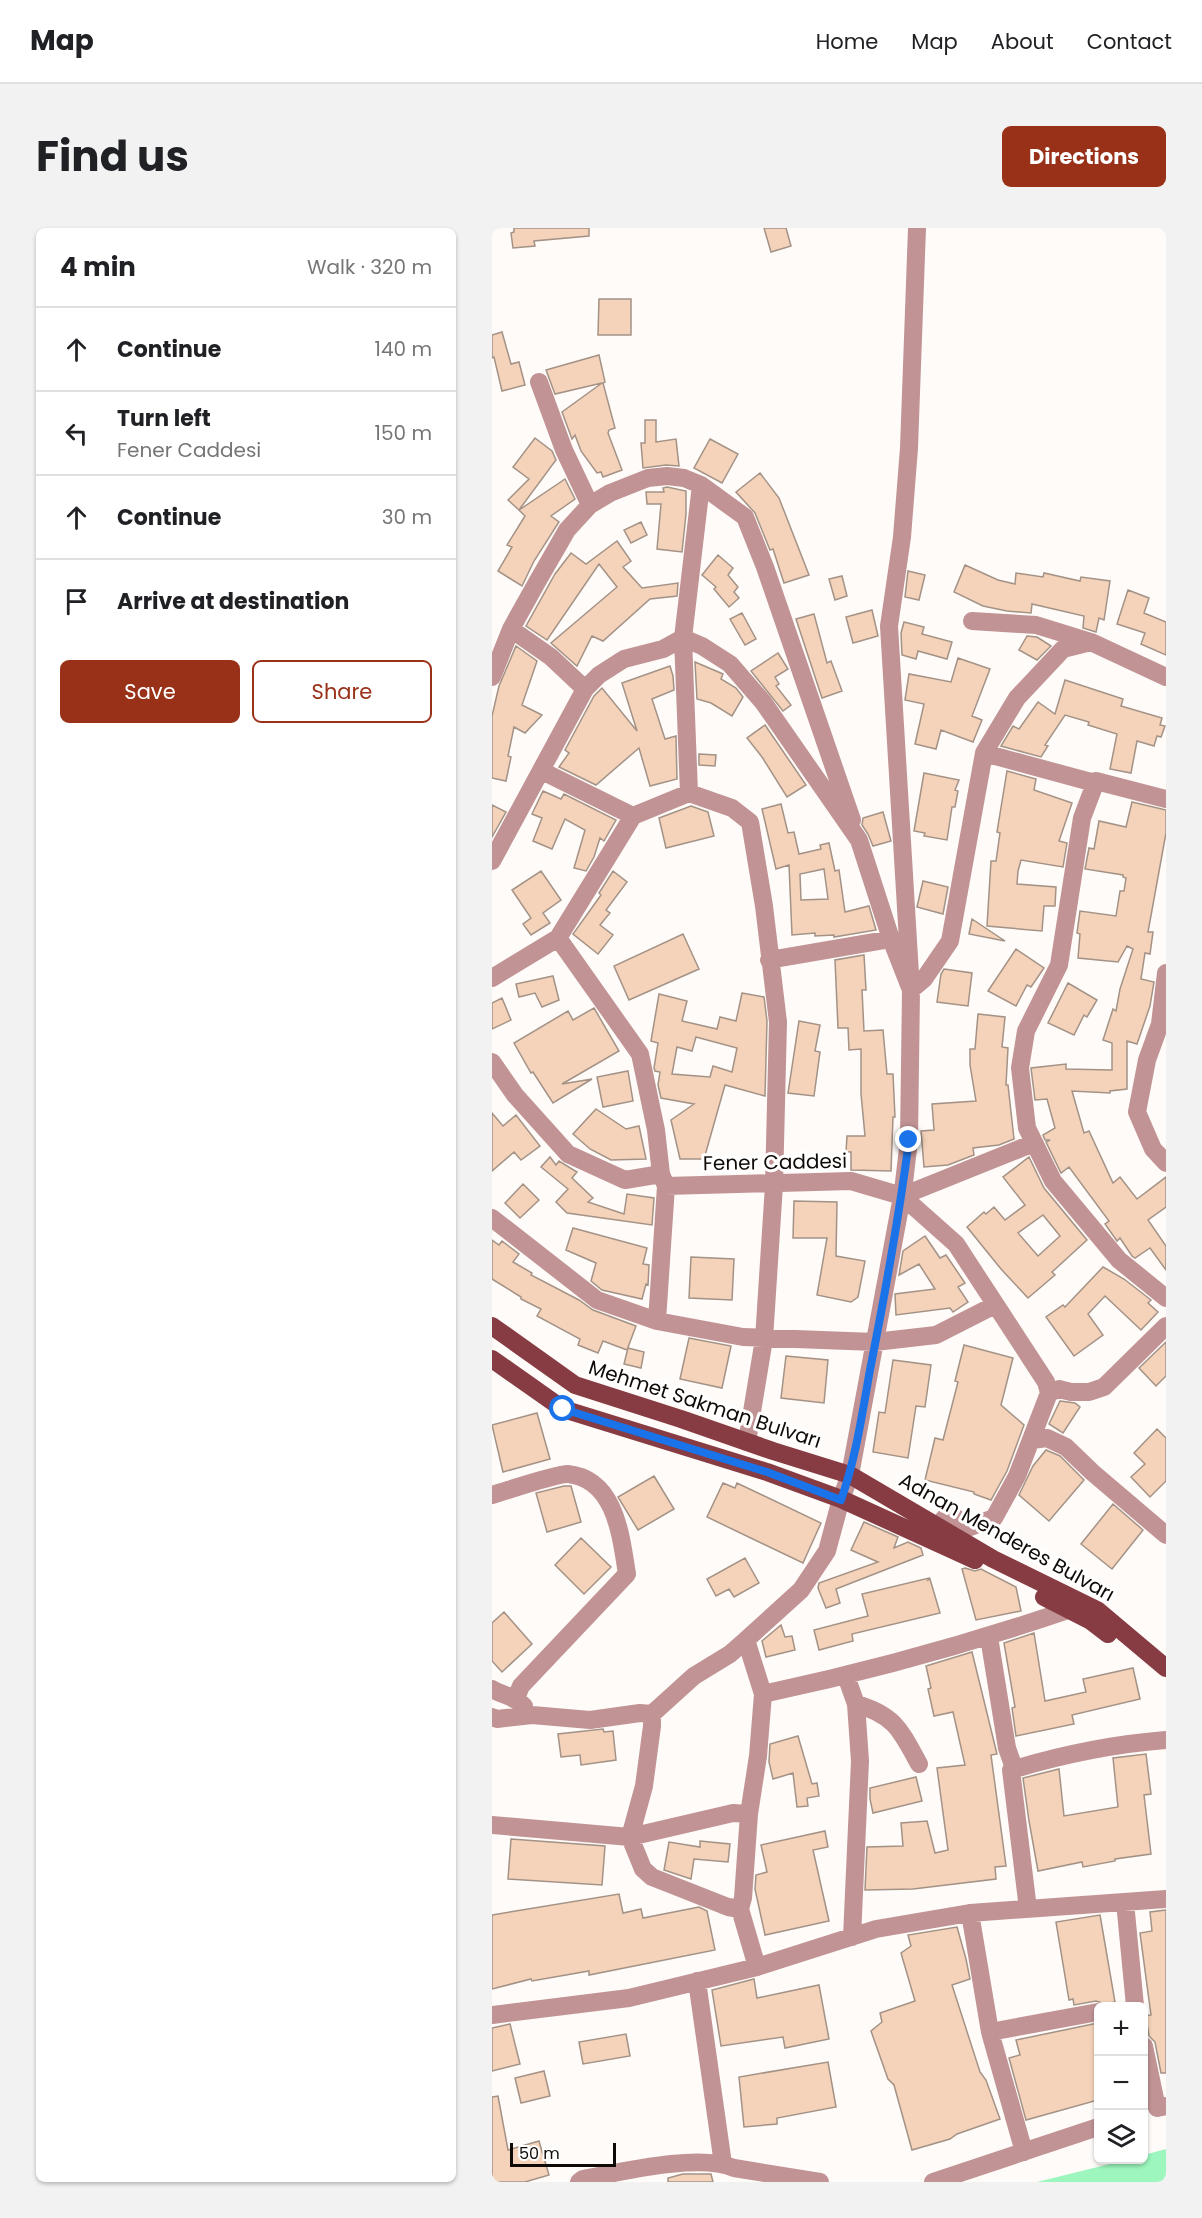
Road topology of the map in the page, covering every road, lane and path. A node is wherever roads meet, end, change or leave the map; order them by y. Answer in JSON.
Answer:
{"nodes":[{"id":1,"x":917,"y":228,"type":"edge"},
{"id":2,"x":539,"y":382,"type":"dead end"},
{"id":3,"x":701,"y":485,"type":"junction"},
{"id":4,"x":590,"y":505,"type":"junction"},
{"id":5,"x":972,"y":621,"type":"dead end"},
{"id":6,"x":511,"y":629,"type":"junction"},
{"id":7,"x":683,"y":638,"type":"junction"},
{"id":8,"x":1091,"y":642,"type":"junction"},
{"id":9,"x":492,"y":677,"type":"edge"},
{"id":10,"x":1166,"y":677,"type":"edge"},
{"id":11,"x":585,"y":689,"type":"junction"},
{"id":12,"x":984,"y":753,"type":"junction"},
{"id":13,"x":542,"y":771,"type":"junction"},
{"id":14,"x":1096,"y":781,"type":"junction"},
{"id":15,"x":689,"y":793,"type":"junction"},
{"id":16,"x":1166,"y":799,"type":"edge"},
{"id":17,"x":633,"y":816,"type":"junction"},
{"id":18,"x":859,"y":840,"type":"junction"},
{"id":19,"x":492,"y":861,"type":"edge"},
{"id":20,"x":558,"y":938,"type":"junction"},
{"id":21,"x":891,"y":939,"type":"junction"},
{"id":22,"x":769,"y":960,"type":"junction"},
{"id":23,"x":1166,"y":973,"type":"edge"},
{"id":24,"x":492,"y":978,"type":"edge"},
{"id":25,"x":911,"y":990,"type":"junction"},
{"id":26,"x":492,"y":1062,"type":"edge"},
{"id":27,"x":1034,"y":1143,"type":"junction"},
{"id":28,"x":1166,"y":1163,"type":"edge"},
{"id":29,"x":663,"y":1180,"type":"junction"},
{"id":30,"x":774,"y":1185,"type":"junction"},
{"id":31,"x":902,"y":1196,"type":"junction"},
{"id":32,"x":492,"y":1218,"type":"edge"},
{"id":33,"x":1166,"y":1298,"type":"edge"},
{"id":34,"x":995,"y":1305,"type":"junction"},
{"id":35,"x":657,"y":1321,"type":"junction"},
{"id":36,"x":492,"y":1326,"type":"edge"},
{"id":37,"x":1166,"y":1326,"type":"edge"},
{"id":38,"x":764,"y":1339,"type":"junction"},
{"id":39,"x":875,"y":1342,"type":"junction"},
{"id":40,"x":492,"y":1359,"type":"edge"},
{"id":41,"x":1049,"y":1393,"type":"junction"},
{"id":42,"x":1032,"y":1440,"type":"junction"},
{"id":43,"x":747,"y":1442,"type":"junction"},
{"id":44,"x":850,"y":1475,"type":"junction"},
{"id":45,"x":492,"y":1495,"type":"edge"},
{"id":46,"x":841,"y":1500,"type":"junction"},
{"id":47,"x":939,"y":1527,"type":"junction"},
{"id":48,"x":1166,"y":1535,"type":"edge"},
{"id":49,"x":1068,"y":1610,"type":"junction"},
{"id":50,"x":989,"y":1637,"type":"junction"},
{"id":51,"x":746,"y":1640,"type":"junction"},
{"id":52,"x":1166,"y":1668,"type":"edge"},
{"id":53,"x":846,"y":1676,"type":"junction"},
{"id":54,"x":1166,"y":1680,"type":"edge"},
{"id":55,"x":492,"y":1689,"type":"edge"},
{"id":56,"x":763,"y":1694,"type":"junction"},
{"id":57,"x":516,"y":1698,"type":"junction"},
{"id":58,"x":856,"y":1704,"type":"junction"},
{"id":59,"x":652,"y":1714,"type":"junction"},
{"id":60,"x":532,"y":1715,"type":"junction"},
{"id":61,"x":492,"y":1717,"type":"edge"},
{"id":62,"x":1166,"y":1740,"type":"edge"},
{"id":63,"x":919,"y":1764,"type":"dead end"},
{"id":64,"x":1011,"y":1770,"type":"junction"},
{"id":65,"x":749,"y":1814,"type":"junction"},
{"id":66,"x":492,"y":1826,"type":"edge"},
{"id":67,"x":630,"y":1837,"type":"junction"},
{"id":68,"x":1166,"y":1899,"type":"edge"},
{"id":69,"x":1125,"y":1902,"type":"junction"},
{"id":70,"x":740,"y":1909,"type":"junction"},
{"id":71,"x":1028,"y":1909,"type":"junction"},
{"id":72,"x":970,"y":1913,"type":"junction"},
{"id":73,"x":852,"y":1937,"type":"junction"},
{"id":74,"x":757,"y":1967,"type":"junction"},
{"id":75,"x":697,"y":1982,"type":"junction"},
{"id":76,"x":1134,"y":2002,"type":"edge"},
{"id":77,"x":1094,"y":2013,"type":"edge"},
{"id":78,"x":492,"y":2015,"type":"edge"},
{"id":79,"x":990,"y":2032,"type":"junction"},
{"id":80,"x":1145,"y":2056,"type":"edge"},
{"id":81,"x":1156,"y":2109,"type":"edge"},
{"id":82,"x":1094,"y":2128,"type":"edge"},
{"id":83,"x":1024,"y":2152,"type":"junction"},
{"id":84,"x":723,"y":2164,"type":"junction"},
{"id":85,"x":579,"y":2182,"type":"edge"},
{"id":86,"x":820,"y":2182,"type":"edge"},
{"id":87,"x":933,"y":2182,"type":"edge"}],
"edges":[{"from":1,"to":25,"type":"street"},
{"from":2,"to":4,"type":"street"},
{"from":3,"to":4,"type":"street"},
{"from":3,"to":7,"type":"street"},
{"from":3,"to":18,"type":"street"},
{"from":4,"to":6,"type":"street"},
{"from":5,"to":8,"type":"street"},
{"from":6,"to":9,"type":"street"},
{"from":6,"to":11,"type":"street"},
{"from":7,"to":11,"type":"street"},
{"from":7,"to":15,"type":"street"},
{"from":7,"to":18,"type":"street"},
{"from":8,"to":10,"type":"street"},
{"from":8,"to":12,"type":"street"},
{"from":11,"to":13,"type":"street"},
{"from":12,"to":14,"type":"street"},
{"from":12,"to":25,"type":"street"},
{"from":13,"to":17,"type":"street"},
{"from":13,"to":19,"type":"street"},
{"from":14,"to":16,"type":"street"},
{"from":14,"to":27,"type":"street"},
{"from":15,"to":17,"type":"street"},
{"from":15,"to":22,"type":"street"},
{"from":17,"to":20,"type":"street"},
{"from":18,"to":21,"type":"street"},
{"from":20,"to":24,"type":"street"},
{"from":20,"to":29,"type":"street"},
{"from":21,"to":22,"type":"street"},
{"from":21,"to":25,"type":"street"},
{"from":22,"to":30,"type":"street"},
{"from":23,"to":28,"type":"street"},
{"from":25,"to":31,"type":"street"},
{"from":26,"to":29,"type":"street","name":"Fener Caddesi"},
{"from":27,"to":31,"type":"street"},
{"from":27,"to":33,"type":"street"},
{"from":29,"to":30,"type":"street","name":"Fener Caddesi"},
{"from":29,"to":35,"type":"street"},
{"from":30,"to":31,"type":"street","name":"Fener Caddesi"},
{"from":30,"to":38,"type":"street"},
{"from":31,"to":34,"type":"street"},
{"from":31,"to":39,"type":"street"},
{"from":32,"to":35,"type":"street"},
{"from":34,"to":39,"type":"street"},
{"from":34,"to":41,"type":"street"},
{"from":35,"to":38,"type":"street"},
{"from":36,"to":43,"type":"main road","name":"Mehmet Sakman Bulvarı"},
{"from":37,"to":41,"type":"street"},
{"from":38,"to":39,"type":"street"},
{"from":38,"to":43,"type":"street"},
{"from":39,"to":44,"type":"street"},
{"from":40,"to":46,"type":"main road"},
{"from":41,"to":42,"type":"street"},
{"from":42,"to":47,"type":"street"},
{"from":42,"to":48,"type":"street"},
{"from":43,"to":44,"type":"main road","name":"Mehmet Sakman Bulvarı"},
{"from":44,"to":46,"type":"street"},
{"from":44,"to":47,"type":"main road","name":"Adnan Menderes Bulvarı"},
{"from":45,"to":57,"type":"street"},
{"from":46,"to":49,"type":"main road","name":"Adnan Menderes Bulvarı"},
{"from":46,"to":51,"type":"street"},
{"from":47,"to":52,"type":"main road","name":"Adnan Menderes Bulvarı"},
{"from":49,"to":50,"type":"street"},
{"from":49,"to":54,"type":"main road","name":"Adnan Menderes Bulvarı"},
{"from":50,"to":53,"type":"street"},
{"from":50,"to":64,"type":"street"},
{"from":51,"to":56,"type":"street"},
{"from":51,"to":59,"type":"street"},
{"from":53,"to":56,"type":"street"},
{"from":53,"to":58,"type":"street"},
{"from":55,"to":57,"type":"street"},
{"from":56,"to":65,"type":"street"},
{"from":57,"to":60,"type":"street"},
{"from":58,"to":63,"type":"street"},
{"from":58,"to":73,"type":"street"},
{"from":59,"to":60,"type":"street"},
{"from":59,"to":67,"type":"street"},
{"from":60,"to":61,"type":"street"},
{"from":62,"to":64,"type":"street"},
{"from":64,"to":71,"type":"street"},
{"from":65,"to":67,"type":"street"},
{"from":65,"to":70,"type":"street"},
{"from":66,"to":67,"type":"street"},
{"from":67,"to":70,"type":"street"},
{"from":68,"to":69,"type":"street"},
{"from":69,"to":71,"type":"street"},
{"from":69,"to":76,"type":"street"},
{"from":70,"to":74,"type":"street"},
{"from":71,"to":72,"type":"street"},
{"from":72,"to":73,"type":"street"},
{"from":72,"to":79,"type":"street"},
{"from":73,"to":74,"type":"street"},
{"from":74,"to":75,"type":"street"},
{"from":75,"to":78,"type":"street"},
{"from":75,"to":84,"type":"street"},
{"from":77,"to":79,"type":"street"},
{"from":79,"to":83,"type":"street"},
{"from":80,"to":81,"type":"street"},
{"from":82,"to":83,"type":"street"},
{"from":83,"to":87,"type":"street"},
{"from":84,"to":85,"type":"street"},
{"from":84,"to":86,"type":"street"}]}
